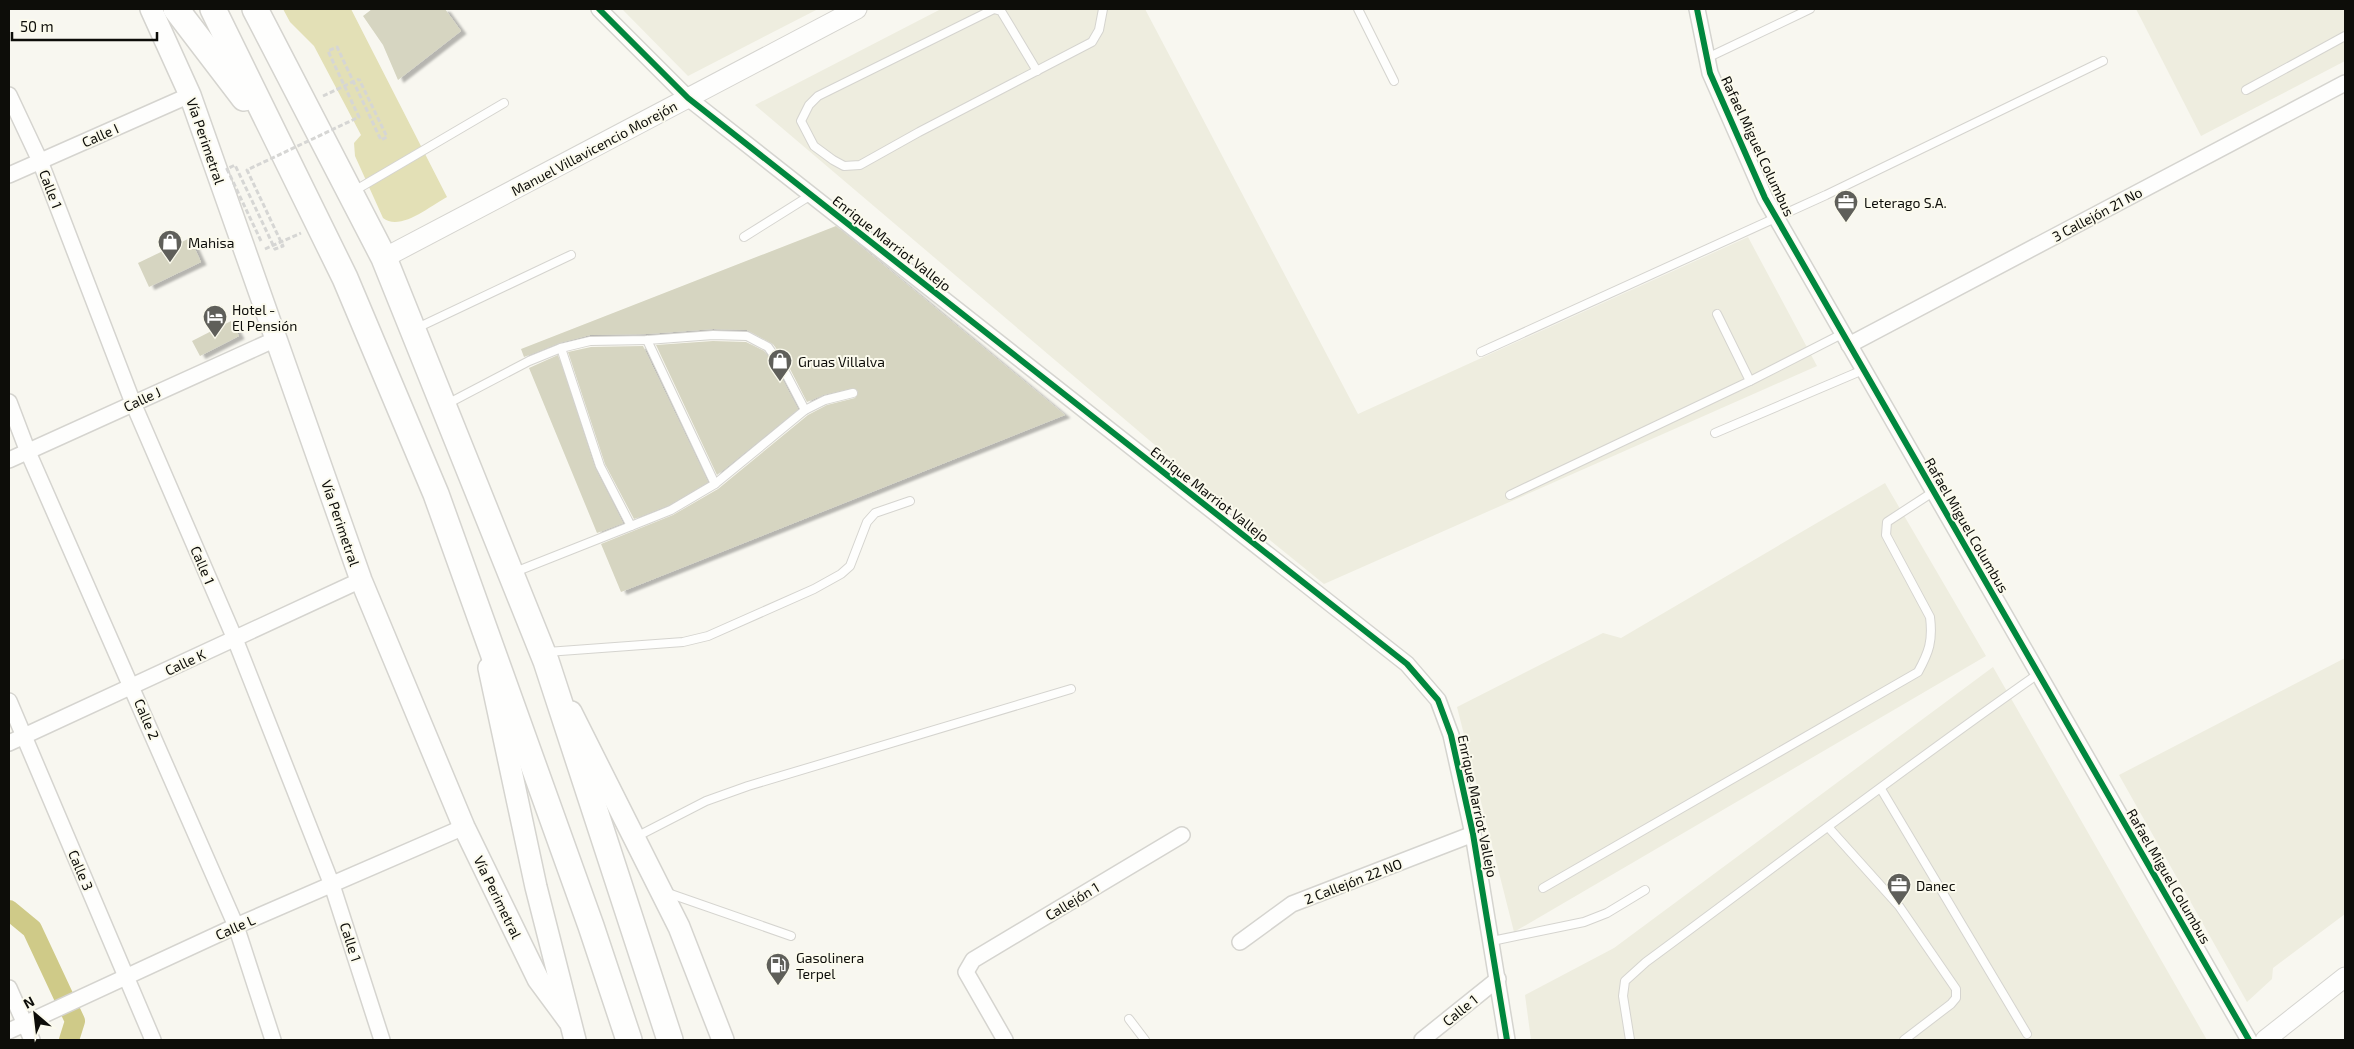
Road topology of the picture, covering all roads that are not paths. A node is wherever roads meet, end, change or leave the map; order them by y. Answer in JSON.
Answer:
{"nodes":[{"id":1,"x":151,"y":9,"type":"edge"},
{"id":2,"x":176,"y":9,"type":"edge"},
{"id":3,"x":212,"y":9,"type":"edge"},
{"id":4,"x":255,"y":9,"type":"edge"},
{"id":5,"x":599,"y":9,"type":"edge"},
{"id":6,"x":857,"y":9,"type":"edge"},
{"id":7,"x":994,"y":9,"type":"edge"},
{"id":8,"x":1103,"y":9,"type":"edge"},
{"id":9,"x":1358,"y":9,"type":"edge"},
{"id":10,"x":1697,"y":9,"type":"edge"},
{"id":11,"x":1810,"y":9,"type":"edge"},
{"id":12,"x":2345,"y":36,"type":"edge"},
{"id":13,"x":1707,"y":58,"type":"junction"},
{"id":14,"x":2103,"y":61,"type":"dead end"},
{"id":15,"x":1037,"y":71,"type":"junction"},
{"id":16,"x":1394,"y":81,"type":"dead end"},
{"id":17,"x":2345,"y":83,"type":"edge"},
{"id":18,"x":2246,"y":90,"type":"dead end"},
{"id":19,"x":190,"y":94,"type":"junction"},
{"id":20,"x":9,"y":95,"type":"edge"},
{"id":21,"x":688,"y":98,"type":"junction"},
{"id":22,"x":504,"y":102,"type":"dead end"},
{"id":23,"x":278,"y":141,"type":"junction"},
{"id":24,"x":40,"y":161,"type":"junction"},
{"id":25,"x":9,"y":175,"type":"edge"},
{"id":26,"x":350,"y":193,"type":"junction"},
{"id":27,"x":811,"y":195,"type":"junction"},
{"id":28,"x":1776,"y":218,"type":"junction"},
{"id":29,"x":744,"y":236,"type":"dead end"},
{"id":30,"x":571,"y":255,"type":"dead end"},
{"id":31,"x":384,"y":258,"type":"junction"},
{"id":32,"x":1717,"y":314,"type":"dead end"},
{"id":33,"x":413,"y":330,"type":"junction"},
{"id":34,"x":276,"y":338,"type":"junction"},
{"id":35,"x":1846,"y":339,"type":"junction"},
{"id":36,"x":647,"y":340,"type":"junction"},
{"id":37,"x":561,"y":348,"type":"junction"},
{"id":38,"x":1481,"y":352,"type":"dead end"},
{"id":39,"x":1863,"y":370,"type":"junction"},
{"id":40,"x":1750,"y":381,"type":"junction"},
{"id":41,"x":854,"y":393,"type":"dead end"},
{"id":42,"x":9,"y":402,"type":"edge"},
{"id":43,"x":133,"y":403,"type":"junction"},
{"id":44,"x":443,"y":406,"type":"junction"},
{"id":45,"x":805,"y":410,"type":"junction"},
{"id":46,"x":1715,"y":433,"type":"dead end"},
{"id":47,"x":28,"y":452,"type":"junction"},
{"id":48,"x":9,"y":460,"type":"edge"},
{"id":49,"x":715,"y":484,"type":"junction"},
{"id":50,"x":1934,"y":492,"type":"junction"},
{"id":51,"x":1510,"y":495,"type":"dead end"},
{"id":52,"x":910,"y":501,"type":"dead end"},
{"id":53,"x":630,"y":526,"type":"junction"},
{"id":54,"x":511,"y":574,"type":"junction"},
{"id":55,"x":361,"y":580,"type":"junction"},
{"id":56,"x":475,"y":599,"type":"junction"},
{"id":57,"x":235,"y":639,"type":"junction"},
{"id":58,"x":544,"y":657,"type":"junction"},
{"id":59,"x":2038,"y":674,"type":"junction"},
{"id":60,"x":132,"y":686,"type":"junction"},
{"id":61,"x":1070,"y":689,"type":"dead end"},
{"id":62,"x":9,"y":700,"type":"edge"},
{"id":63,"x":24,"y":736,"type":"junction"},
{"id":64,"x":9,"y":743,"type":"edge"},
{"id":65,"x":1882,"y":789,"type":"junction"},
{"id":66,"x":464,"y":827,"type":"junction"},
{"id":67,"x":1829,"y":828,"type":"junction"},
{"id":68,"x":1473,"y":834,"type":"junction"},
{"id":69,"x":1182,"y":835,"type":"dead end"},
{"id":70,"x":634,"y":838,"type":"junction"},
{"id":71,"x":332,"y":885,"type":"junction"},
{"id":72,"x":1544,"y":888,"type":"dead end"},
{"id":73,"x":660,"y":890,"type":"junction"},
{"id":74,"x":1645,"y":890,"type":"dead end"},
{"id":75,"x":236,"y":926,"type":"junction"},
{"id":76,"x":791,"y":936,"type":"dead end"},
{"id":77,"x":1492,"y":941,"type":"junction"},
{"id":78,"x":1240,"y":942,"type":"dead end"},
{"id":79,"x":126,"y":976,"type":"junction"},
{"id":80,"x":2345,"y":977,"type":"edge"},
{"id":81,"x":1498,"y":979,"type":"junction"},
{"id":82,"x":9,"y":988,"type":"edge"},
{"id":83,"x":1129,"y":1019,"type":"dead end"},
{"id":84,"x":25,"y":1024,"type":"junction"},
{"id":85,"x":9,"y":1031,"type":"edge"},
{"id":86,"x":572,"y":1031,"type":"edge"},
{"id":87,"x":2028,"y":1034,"type":"dead end"},
{"id":88,"x":32,"y":1040,"type":"edge"},
{"id":89,"x":153,"y":1040,"type":"edge"},
{"id":90,"x":273,"y":1040,"type":"edge"},
{"id":91,"x":382,"y":1040,"type":"edge"},
{"id":92,"x":629,"y":1040,"type":"edge"},
{"id":93,"x":670,"y":1040,"type":"edge"},
{"id":94,"x":723,"y":1040,"type":"edge"},
{"id":95,"x":1005,"y":1040,"type":"edge"},
{"id":96,"x":1145,"y":1040,"type":"edge"},
{"id":97,"x":1422,"y":1040,"type":"edge"},
{"id":98,"x":1507,"y":1040,"type":"edge"},
{"id":99,"x":1630,"y":1040,"type":"edge"},
{"id":100,"x":1904,"y":1040,"type":"edge"},
{"id":101,"x":2249,"y":1040,"type":"edge"},
{"id":102,"x":2265,"y":1040,"type":"edge"}],
"edges":[{"from":1,"to":19,"type":"main road","name":"Vía Perimetral"},
{"from":2,"to":23,"type":"highway"},
{"from":3,"to":23,"type":"highway","name":"Vía Perimetral"},
{"from":4,"to":26,"type":"highway"},
{"from":5,"to":21,"type":"street","name":"Enrique Marriot Vallejo"},
{"from":6,"to":21,"type":"street","name":"Manuel Villavicencio Morejón"},
{"from":7,"to":15,"type":"lane"},
{"from":7,"to":15,"type":"lane"},
{"from":8,"to":15,"type":"lane"},
{"from":9,"to":16,"type":"lane"},
{"from":10,"to":13,"type":"street","name":"Rafael Miguel Columbus"},
{"from":11,"to":13,"type":"lane"},
{"from":12,"to":18,"type":"lane"},
{"from":13,"to":28,"type":"street","name":"Rafael Miguel Columbus"},
{"from":14,"to":28,"type":"lane"},
{"from":17,"to":35,"type":"street","name":"3 Callejón 21 No"},
{"from":19,"to":24,"type":"street","name":"Calle I"},
{"from":19,"to":34,"type":"main road","name":"Vía Perimetral"},
{"from":20,"to":24,"type":"street","name":"Calle 1"},
{"from":21,"to":27,"type":"street","name":"Enrique Marriot Vallejo"},
{"from":21,"to":31,"type":"street","name":"Manuel Villavicencio Morejón"},
{"from":22,"to":26,"type":"lane"},
{"from":23,"to":56,"type":"highway","name":"Vía Perimetral"},
{"from":24,"to":25,"type":"street","name":"Calle I"},
{"from":24,"to":43,"type":"street","name":"Calle 1"},
{"from":26,"to":31,"type":"highway"},
{"from":27,"to":29,"type":"lane"},
{"from":27,"to":68,"type":"street","name":"Enrique Marriot Vallejo"},
{"from":28,"to":35,"type":"street","name":"Rafael Miguel Columbus"},
{"from":28,"to":38,"type":"lane"},
{"from":30,"to":33,"type":"lane"},
{"from":31,"to":33,"type":"highway"},
{"from":32,"to":40,"type":"lane"},
{"from":33,"to":44,"type":"highway"},
{"from":34,"to":43,"type":"street","name":"Calle J"},
{"from":34,"to":55,"type":"main road","name":"Vía Perimetral"},
{"from":35,"to":39,"type":"street","name":"Rafael Miguel Columbus"},
{"from":35,"to":40,"type":"lane"},
{"from":36,"to":37,"type":"lane"},
{"from":36,"to":45,"type":"lane"},
{"from":36,"to":49,"type":"lane"},
{"from":37,"to":44,"type":"lane"},
{"from":37,"to":53,"type":"lane"},
{"from":39,"to":46,"type":"lane"},
{"from":39,"to":50,"type":"street","name":"Rafael Miguel Columbus"},
{"from":40,"to":51,"type":"lane"},
{"from":41,"to":45,"type":"lane"},
{"from":42,"to":47,"type":"street","name":"Calle 2"},
{"from":43,"to":47,"type":"street","name":"Calle J"},
{"from":43,"to":57,"type":"street","name":"Calle 1"},
{"from":44,"to":54,"type":"highway"},
{"from":45,"to":49,"type":"lane"},
{"from":47,"to":48,"type":"street","name":"Calle J"},
{"from":47,"to":60,"type":"street","name":"Calle 2"},
{"from":49,"to":53,"type":"lane"},
{"from":50,"to":59,"type":"street","name":"Rafael Miguel Columbus"},
{"from":50,"to":72,"type":"lane"},
{"from":52,"to":58,"type":"lane"},
{"from":53,"to":54,"type":"lane"},
{"from":54,"to":58,"type":"highway"},
{"from":55,"to":57,"type":"street","name":"Calle K"},
{"from":55,"to":66,"type":"main road","name":"Vía Perimetral"},
{"from":56,"to":86,"type":"main road","name":"Vía Perimetral"},
{"from":56,"to":92,"type":"highway","name":"Vía Perimetral"},
{"from":57,"to":60,"type":"street","name":"Calle K"},
{"from":57,"to":71,"type":"street","name":"Calle 1"},
{"from":58,"to":70,"type":"main road"},
{"from":58,"to":93,"type":"highway"},
{"from":59,"to":65,"type":"lane"},
{"from":59,"to":101,"type":"street","name":"Rafael Miguel Columbus"},
{"from":60,"to":63,"type":"street","name":"Calle K"},
{"from":60,"to":75,"type":"street","name":"Calle 2"},
{"from":61,"to":70,"type":"lane"},
{"from":62,"to":63,"type":"street","name":"Calle 3"},
{"from":63,"to":64,"type":"street","name":"Calle K"},
{"from":63,"to":79,"type":"street","name":"Calle 3"},
{"from":65,"to":67,"type":"lane"},
{"from":65,"to":87,"type":"lane"},
{"from":66,"to":71,"type":"street","name":"Calle L"},
{"from":66,"to":86,"type":"main road","name":"Vía Perimetral"},
{"from":67,"to":99,"type":"lane"},
{"from":67,"to":100,"type":"lane"},
{"from":68,"to":77,"type":"street","name":"Enrique Marriot Vallejo"},
{"from":68,"to":78,"type":"street","name":"2 Callejón 22 NO"},
{"from":69,"to":95,"type":"street","name":"Callejón 1"},
{"from":70,"to":73,"type":"main road"},
{"from":71,"to":75,"type":"street","name":"Calle L"},
{"from":71,"to":91,"type":"street","name":"Calle 1"},
{"from":73,"to":76,"type":"lane"},
{"from":73,"to":94,"type":"main road"},
{"from":74,"to":77,"type":"lane"},
{"from":75,"to":79,"type":"street","name":"Calle L"},
{"from":75,"to":90,"type":"street","name":"Calle 2"},
{"from":77,"to":81,"type":"street","name":"Enrique Marriot Vallejo"},
{"from":79,"to":84,"type":"street","name":"Calle L"},
{"from":79,"to":89,"type":"street","name":"Calle 3"},
{"from":80,"to":102,"type":"street"},
{"from":81,"to":97,"type":"street","name":"Calle 1"},
{"from":81,"to":98,"type":"street","name":"Enrique Marriot Vallejo"},
{"from":82,"to":84,"type":"street"},
{"from":83,"to":96,"type":"lane"},
{"from":84,"to":85,"type":"street","name":"Calle L"},
{"from":84,"to":88,"type":"street"}]}
